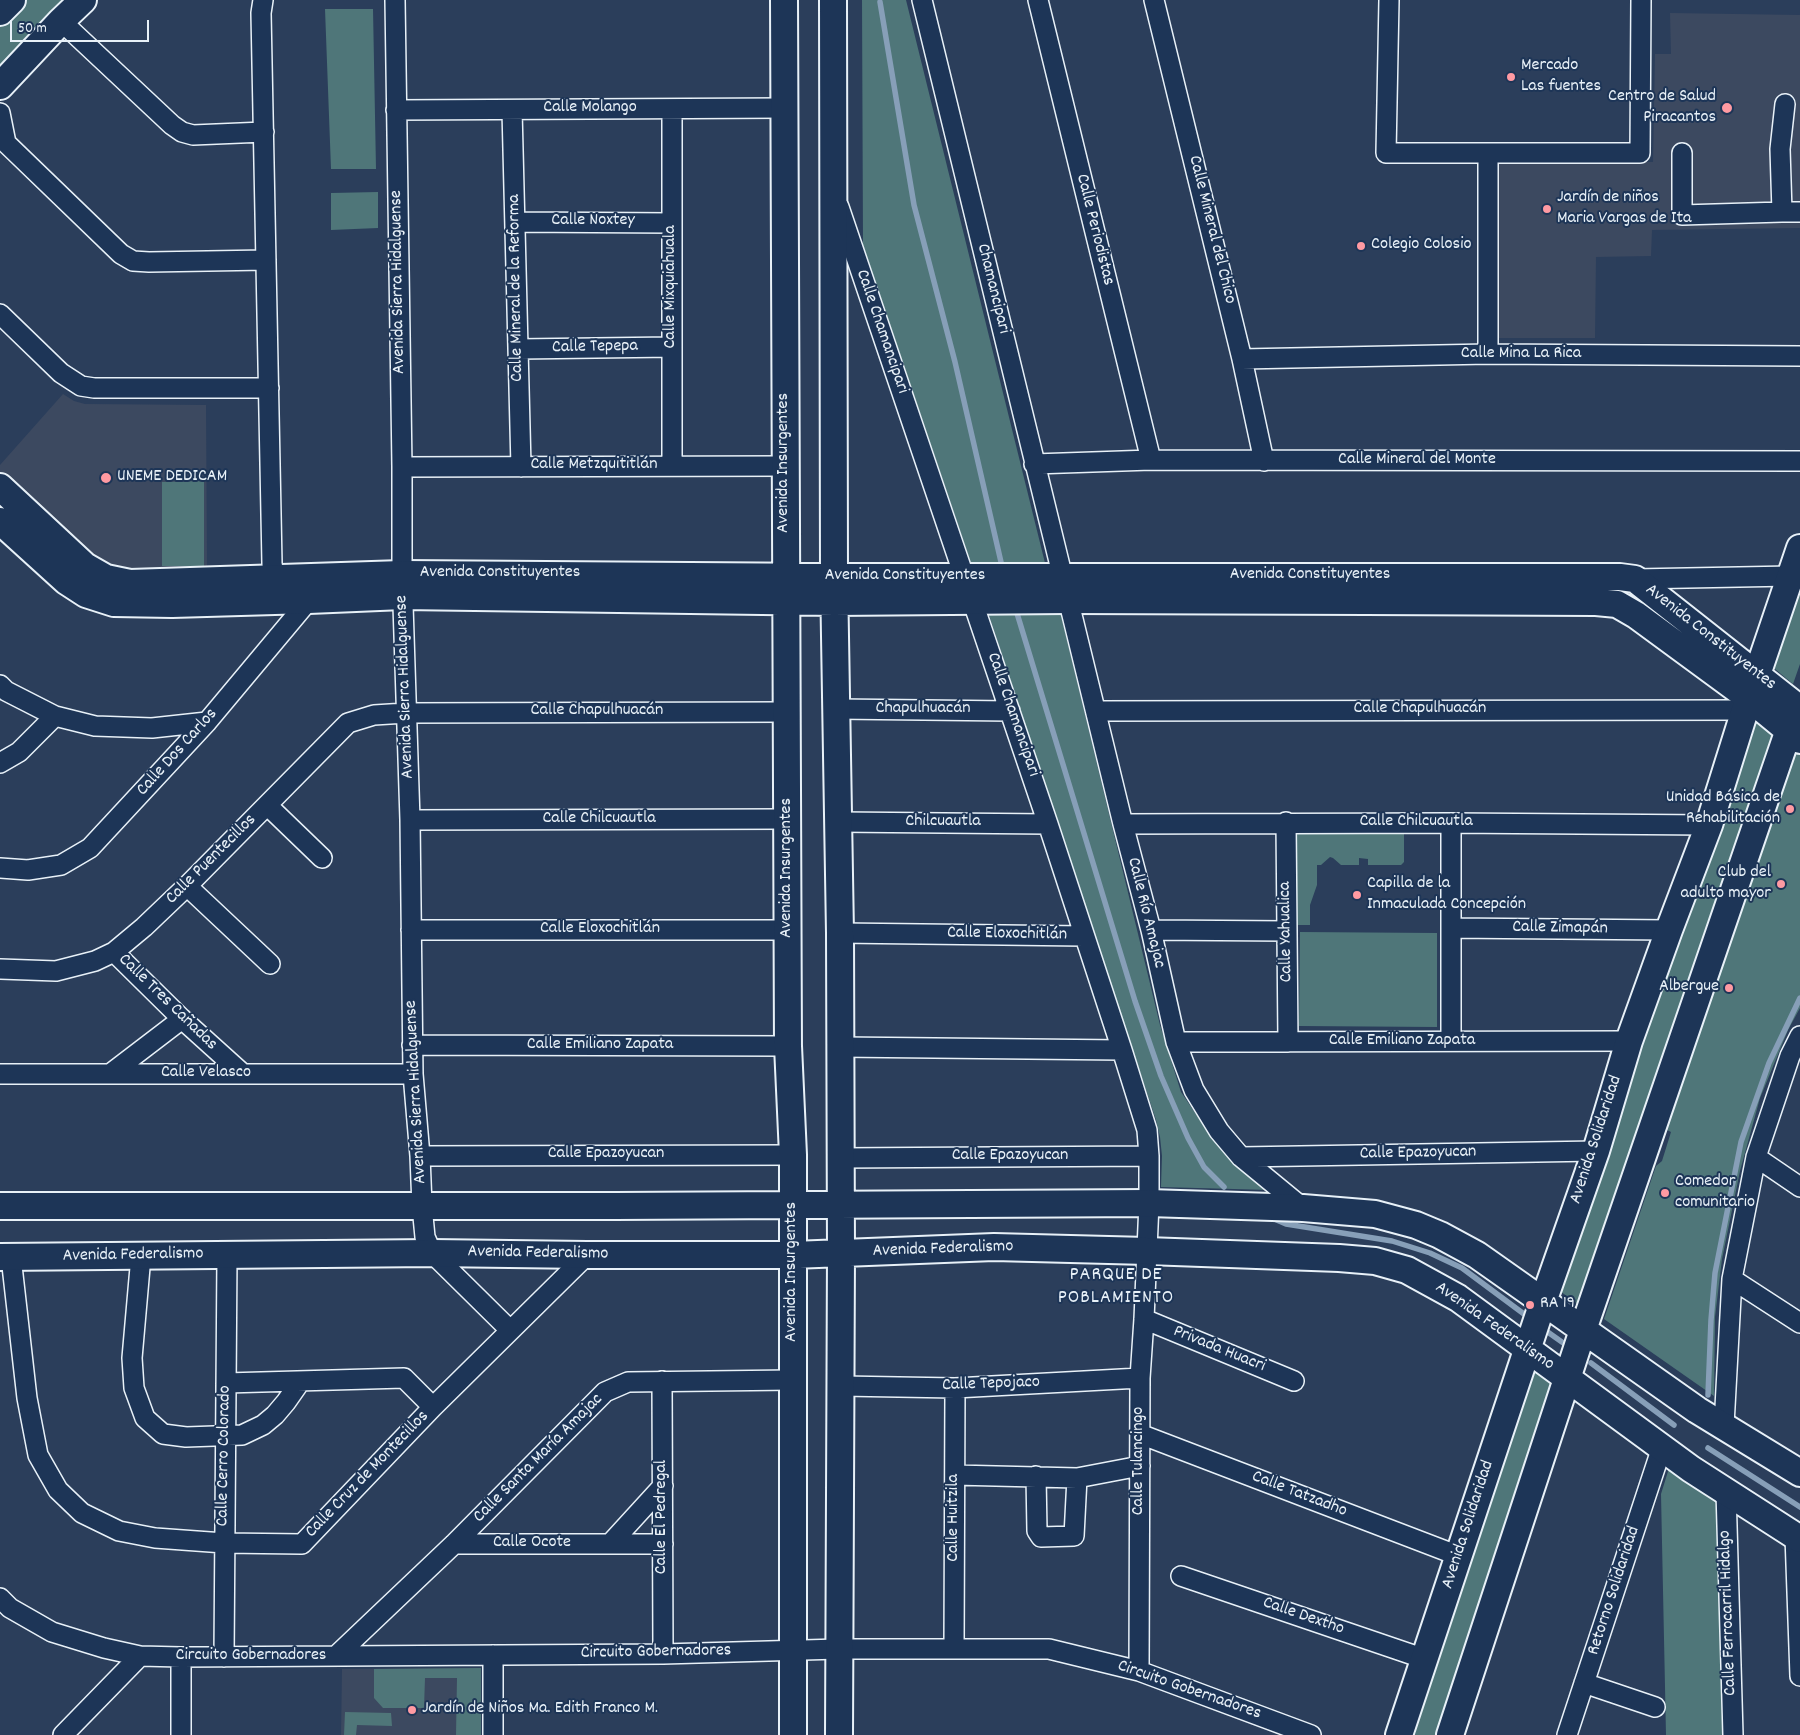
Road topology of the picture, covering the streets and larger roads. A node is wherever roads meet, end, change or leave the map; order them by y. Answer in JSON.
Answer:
{"nodes":[{"id":1,"x":12,"y":0,"type":"edge"},
{"id":2,"x":83,"y":0,"type":"edge"},
{"id":3,"x":263,"y":0,"type":"edge"},
{"id":4,"x":395,"y":0,"type":"edge"},
{"id":5,"x":784,"y":0,"type":"edge"},
{"id":6,"x":833,"y":0,"type":"edge"},
{"id":7,"x":922,"y":0,"type":"edge"},
{"id":8,"x":1038,"y":0,"type":"edge"},
{"id":9,"x":1154,"y":0,"type":"edge"},
{"id":10,"x":1389,"y":0,"type":"edge"},
{"id":11,"x":1641,"y":0,"type":"edge"},
{"id":12,"x":0,"y":12,"type":"edge"},
{"id":13,"x":61,"y":21,"type":"junction"},
{"id":14,"x":0,"y":86,"type":"edge"},
{"id":15,"x":1785,"y":104,"type":"dead end"},
{"id":16,"x":784,"y":108,"type":"junction"},
{"id":17,"x":672,"y":109,"type":"junction"},
{"id":18,"x":396,"y":110,"type":"junction"},
{"id":19,"x":512,"y":110,"type":"junction"},
{"id":20,"x":0,"y":113,"type":"edge"},
{"id":21,"x":264,"y":132,"type":"junction"},
{"id":22,"x":3,"y":142,"type":"edge"},
{"id":23,"x":1488,"y":152,"type":"junction"},
{"id":24,"x":1682,"y":153,"type":"dead end"},
{"id":25,"x":832,"y":188,"type":"junction"},
{"id":26,"x":1791,"y":212,"type":"edge"},
{"id":27,"x":515,"y":222,"type":"junction"},
{"id":28,"x":672,"y":223,"type":"junction"},
{"id":29,"x":266,"y":260,"type":"junction"},
{"id":30,"x":0,"y":314,"type":"edge"},
{"id":31,"x":672,"y":347,"type":"junction"},
{"id":32,"x":518,"y":349,"type":"junction"},
{"id":33,"x":1488,"y":354,"type":"junction"},
{"id":34,"x":1800,"y":356,"type":"edge"},
{"id":35,"x":1242,"y":359,"type":"junction"},
{"id":36,"x":269,"y":388,"type":"junction"},
{"id":37,"x":1151,"y":460,"type":"junction"},
{"id":38,"x":1264,"y":461,"type":"junction"},
{"id":39,"x":1800,"y":461,"type":"edge"},
{"id":40,"x":1034,"y":464,"type":"junction"},
{"id":41,"x":672,"y":466,"type":"junction"},
{"id":42,"x":785,"y":466,"type":"junction"},
{"id":43,"x":402,"y":467,"type":"junction"},
{"id":44,"x":522,"y":467,"type":"junction"},
{"id":45,"x":0,"y":487,"type":"edge"},
{"id":46,"x":0,"y":521,"type":"edge"},
{"id":47,"x":1800,"y":548,"type":"edge"},
{"id":48,"x":1791,"y":576,"type":"junction"},
{"id":49,"x":275,"y":578,"type":"junction"},
{"id":50,"x":1635,"y":579,"type":"junction"},
{"id":51,"x":402,"y":585,"type":"junction"},
{"id":52,"x":1065,"y":588,"type":"junction"},
{"id":53,"x":1366,"y":588,"type":"junction"},
{"id":54,"x":310,"y":589,"type":"junction"},
{"id":55,"x":786,"y":589,"type":"junction"},
{"id":56,"x":969,"y":589,"type":"junction"},
{"id":57,"x":834,"y":590,"type":"junction"},
{"id":58,"x":0,"y":685,"type":"edge"},
{"id":59,"x":1750,"y":695,"type":"junction"},
{"id":60,"x":837,"y":709,"type":"junction"},
{"id":61,"x":1010,"y":710,"type":"junction"},
{"id":62,"x":1096,"y":711,"type":"junction"},
{"id":63,"x":788,"y":712,"type":"junction"},
{"id":64,"x":406,"y":713,"type":"junction"},
{"id":65,"x":55,"y":716,"type":"junction"},
{"id":66,"x":1797,"y":716,"type":"edge"},
{"id":67,"x":207,"y":722,"type":"junction"},
{"id":68,"x":0,"y":763,"type":"edge"},
{"id":69,"x":267,"y":805,"type":"junction"},
{"id":70,"x":788,"y":819,"type":"junction"},
{"id":71,"x":410,"y":820,"type":"junction"},
{"id":72,"x":839,"y":822,"type":"junction"},
{"id":73,"x":1286,"y":822,"type":"junction"},
{"id":74,"x":1451,"y":822,"type":"junction"},
{"id":75,"x":1048,"y":824,"type":"junction"},
{"id":76,"x":1123,"y":824,"type":"junction"},
{"id":77,"x":1709,"y":825,"type":"junction"},
{"id":78,"x":322,"y":858,"type":"dead end"},
{"id":79,"x":0,"y":868,"type":"edge"},
{"id":80,"x":188,"y":886,"type":"junction"},
{"id":81,"x":1451,"y":928,"type":"junction"},
{"id":82,"x":411,"y":930,"type":"junction"},
{"id":83,"x":788,"y":930,"type":"junction"},
{"id":84,"x":1151,"y":930,"type":"junction"},
{"id":85,"x":1669,"y":930,"type":"junction"},
{"id":86,"x":1287,"y":931,"type":"junction"},
{"id":87,"x":840,"y":933,"type":"junction"},
{"id":88,"x":1084,"y":936,"type":"junction"},
{"id":89,"x":114,"y":952,"type":"junction"},
{"id":90,"x":270,"y":964,"type":"dead end"},
{"id":91,"x":0,"y":969,"type":"edge"},
{"id":92,"x":182,"y":1019,"type":"junction"},
{"id":93,"x":1800,"y":1036,"type":"edge"},
{"id":94,"x":1451,"y":1041,"type":"junction"},
{"id":95,"x":1629,"y":1041,"type":"junction"},
{"id":96,"x":1176,"y":1042,"type":"junction"},
{"id":97,"x":1288,"y":1042,"type":"junction"},
{"id":98,"x":412,"y":1045,"type":"junction"},
{"id":99,"x":788,"y":1046,"type":"junction"},
{"id":100,"x":840,"y":1048,"type":"junction"},
{"id":101,"x":1122,"y":1050,"type":"junction"},
{"id":102,"x":1795,"y":1059,"type":"edge"},
{"id":103,"x":0,"y":1074,"type":"edge"},
{"id":104,"x":110,"y":1074,"type":"junction"},
{"id":105,"x":243,"y":1074,"type":"junction"},
{"id":106,"x":413,"y":1074,"type":"junction"},
{"id":107,"x":1596,"y":1151,"type":"junction"},
{"id":108,"x":793,"y":1155,"type":"junction"},
{"id":109,"x":420,"y":1156,"type":"junction"},
{"id":110,"x":1149,"y":1156,"type":"junction"},
{"id":111,"x":1241,"y":1157,"type":"junction"},
{"id":112,"x":1756,"y":1157,"type":"junction"},
{"id":113,"x":841,"y":1158,"type":"junction"},
{"id":114,"x":1800,"y":1187,"type":"edge"},
{"id":115,"x":1149,"y":1203,"type":"junction"},
{"id":116,"x":841,"y":1204,"type":"junction"},
{"id":117,"x":793,"y":1205,"type":"junction"},
{"id":118,"x":0,"y":1206,"type":"edge"},
{"id":119,"x":422,"y":1206,"type":"junction"},
{"id":120,"x":1303,"y":1208,"type":"junction"},
{"id":121,"x":1147,"y":1251,"type":"junction"},
{"id":122,"x":432,"y":1253,"type":"junction"},
{"id":123,"x":841,"y":1253,"type":"junction"},
{"id":124,"x":227,"y":1255,"type":"junction"},
{"id":125,"x":587,"y":1255,"type":"junction"},
{"id":126,"x":793,"y":1255,"type":"junction"},
{"id":127,"x":141,"y":1256,"type":"junction"},
{"id":128,"x":5,"y":1257,"type":"edge"},
{"id":129,"x":1732,"y":1279,"type":"junction"},
{"id":130,"x":1543,"y":1302,"type":"junction"},
{"id":131,"x":1144,"y":1320,"type":"junction"},
{"id":132,"x":1800,"y":1324,"type":"edge"},
{"id":133,"x":510,"y":1330,"type":"junction"},
{"id":134,"x":1583,"y":1330,"type":"junction"},
{"id":135,"x":1528,"y":1349,"type":"junction"},
{"id":136,"x":1140,"y":1378,"type":"junction"},
{"id":137,"x":1568,"y":1379,"type":"junction"},
{"id":138,"x":792,"y":1380,"type":"junction"},
{"id":139,"x":662,"y":1381,"type":"junction"},
{"id":140,"x":1294,"y":1381,"type":"dead end"},
{"id":141,"x":300,"y":1382,"type":"junction"},
{"id":142,"x":226,"y":1383,"type":"junction"},
{"id":143,"x":842,"y":1386,"type":"junction"},
{"id":144,"x":955,"y":1388,"type":"junction"},
{"id":145,"x":433,"y":1408,"type":"junction"},
{"id":146,"x":1724,"y":1425,"type":"junction"},
{"id":147,"x":1140,"y":1434,"type":"junction"},
{"id":148,"x":225,"y":1436,"type":"junction"},
{"id":149,"x":1662,"y":1447,"type":"junction"},
{"id":150,"x":1140,"y":1466,"type":"junction"},
{"id":151,"x":1800,"y":1473,"type":"edge"},
{"id":152,"x":955,"y":1475,"type":"junction"},
{"id":153,"x":1036,"y":1476,"type":"junction"},
{"id":154,"x":1077,"y":1478,"type":"junction"},
{"id":155,"x":663,"y":1486,"type":"junction"},
{"id":156,"x":1726,"y":1491,"type":"junction"},
{"id":157,"x":1798,"y":1537,"type":"edge"},
{"id":158,"x":224,"y":1543,"type":"junction"},
{"id":159,"x":454,"y":1544,"type":"junction"},
{"id":160,"x":610,"y":1544,"type":"junction"},
{"id":161,"x":663,"y":1544,"type":"junction"},
{"id":162,"x":1459,"y":1556,"type":"junction"},
{"id":163,"x":1182,"y":1576,"type":"dead end"},
{"id":164,"x":0,"y":1598,"type":"edge"},
{"id":165,"x":954,"y":1648,"type":"junction"},
{"id":166,"x":839,"y":1649,"type":"junction"},
{"id":167,"x":793,"y":1651,"type":"junction"},
{"id":168,"x":663,"y":1654,"type":"junction"},
{"id":169,"x":493,"y":1655,"type":"junction"},
{"id":170,"x":140,"y":1656,"type":"junction"},
{"id":171,"x":336,"y":1656,"type":"junction"},
{"id":172,"x":181,"y":1657,"type":"junction"},
{"id":173,"x":224,"y":1657,"type":"junction"},
{"id":174,"x":1425,"y":1658,"type":"junction"},
{"id":175,"x":1139,"y":1671,"type":"junction"},
{"id":176,"x":1800,"y":1676,"type":"edge"},
{"id":177,"x":1584,"y":1683,"type":"junction"},
{"id":178,"x":1655,"y":1707,"type":"dead end"},
{"id":179,"x":63,"y":1735,"type":"edge"},
{"id":180,"x":180,"y":1735,"type":"edge"},
{"id":181,"x":493,"y":1735,"type":"edge"},
{"id":182,"x":793,"y":1735,"type":"edge"},
{"id":183,"x":839,"y":1735,"type":"edge"},
{"id":184,"x":1311,"y":1735,"type":"edge"},
{"id":185,"x":1399,"y":1735,"type":"edge"},
{"id":186,"x":1450,"y":1735,"type":"edge"},
{"id":187,"x":1567,"y":1735,"type":"edge"},
{"id":188,"x":1733,"y":1735,"type":"edge"}],
"edges":[{"from":1,"to":12,"type":"street"},
{"from":2,"to":13,"type":"street"},
{"from":3,"to":21,"type":"street"},
{"from":4,"to":18,"type":"street","name":"Avenida Sierra Hidalguense"},
{"from":5,"to":16,"type":"street","name":"Avenida Insurgentes"},
{"from":6,"to":25,"type":"street"},
{"from":7,"to":40,"type":"street","name":"Chamancipari"},
{"from":8,"to":37,"type":"street","name":"Calle Periodistas"},
{"from":9,"to":35,"type":"street","name":"Calle Mineral del Chico"},
{"from":10,"to":23,"type":"street"},
{"from":11,"to":23,"type":"street"},
{"from":13,"to":14,"type":"street"},
{"from":13,"to":21,"type":"street"},
{"from":15,"to":26,"type":"street"},
{"from":16,"to":17,"type":"street","name":"Calle Molango"},
{"from":16,"to":42,"type":"street","name":"Avenida Insurgentes"},
{"from":17,"to":19,"type":"street","name":"Calle Molango"},
{"from":17,"to":28,"type":"street","name":"Calle Mixquiahuala"},
{"from":18,"to":19,"type":"street","name":"Calle Molango"},
{"from":18,"to":43,"type":"street","name":"Avenida Sierra Hidalguense"},
{"from":19,"to":27,"type":"street","name":"Calle Mineral de la Reforma"},
{"from":20,"to":22,"type":"street"},
{"from":21,"to":29,"type":"street"},
{"from":22,"to":29,"type":"street"},
{"from":23,"to":33,"type":"street"},
{"from":24,"to":26,"type":"street"},
{"from":25,"to":56,"type":"street","name":"Calle Chamancipari"},
{"from":25,"to":57,"type":"street"},
{"from":27,"to":28,"type":"street","name":"Calle Noxtey"},
{"from":27,"to":32,"type":"street","name":"Calle Mineral de la Reforma"},
{"from":28,"to":31,"type":"street","name":"Calle Mixquiahuala"},
{"from":29,"to":36,"type":"street"},
{"from":30,"to":36,"type":"street"},
{"from":31,"to":32,"type":"street","name":"Calle Tepepa"},
{"from":31,"to":41,"type":"street","name":"Calle Mixquiahuala"},
{"from":32,"to":44,"type":"street","name":"Calle Mineral de la Reforma"},
{"from":33,"to":34,"type":"street","name":"Calle Mina La Rica"},
{"from":33,"to":35,"type":"street","name":"Calle Mina La Rica"},
{"from":35,"to":38,"type":"street","name":"Calle Mineral del Chico"},
{"from":36,"to":49,"type":"street"},
{"from":37,"to":38,"type":"street","name":"Calle Mineral del Monte"},
{"from":37,"to":40,"type":"street","name":"Calle Mineral del Monte"},
{"from":38,"to":39,"type":"street","name":"Calle Mineral del Monte"},
{"from":40,"to":52,"type":"street","name":"Chamancipari"},
{"from":41,"to":42,"type":"street","name":"Calle Metzquititlán"},
{"from":41,"to":44,"type":"street","name":"Calle Metzquititlán"},
{"from":42,"to":55,"type":"street","name":"Avenida Insurgentes"},
{"from":43,"to":44,"type":"street","name":"Calle Metzquititlán"},
{"from":43,"to":51,"type":"street","name":"Avenida Sierra Hidalguense"},
{"from":45,"to":49,"type":"street","name":"Avenida Constituyentes"},
{"from":46,"to":54,"type":"street","name":"Avenida Constituyentes"},
{"from":47,"to":48,"type":"street","name":"Avenida Solidaridad"},
{"from":48,"to":50,"type":"street"},
{"from":48,"to":59,"type":"street","name":"Avenida Solidaridad"},
{"from":49,"to":54,"type":"street","name":"Avenida Constituyentes"},
{"from":50,"to":53,"type":"street","name":"Avenida Constituyentes"},
{"from":50,"to":59,"type":"street","name":"Avenida Constituyentes"},
{"from":51,"to":54,"type":"street","name":"Avenida Constituyentes"},
{"from":51,"to":55,"type":"street","name":"Avenida Constituyentes"},
{"from":51,"to":64,"type":"street","name":"Avenida Sierra Hidalguense"},
{"from":52,"to":53,"type":"street","name":"Avenida Constituyentes"},
{"from":52,"to":56,"type":"street","name":"Avenida Constituyentes"},
{"from":52,"to":62,"type":"street","name":"Calle Río Amajac"},
{"from":53,"to":59,"type":"street","name":"Avenida Constituyentes"},
{"from":54,"to":67,"type":"street","name":"Calle Dos Carlos"},
{"from":55,"to":57,"type":"street","name":"Avenida Constituyentes"},
{"from":55,"to":63,"type":"street","name":"Avenida Insurgentes"},
{"from":56,"to":57,"type":"street","name":"Avenida Constituyentes"},
{"from":56,"to":61,"type":"street","name":"Calle Chamancipari"},
{"from":57,"to":60,"type":"street"},
{"from":58,"to":65,"type":"street"},
{"from":59,"to":62,"type":"street","name":"Calle Chapulhuacán"},
{"from":59,"to":66,"type":"street","name":"Avenida Constituyentes"},
{"from":59,"to":77,"type":"street","name":"Avenida Solidaridad"},
{"from":60,"to":61,"type":"street","name":"Chapulhuacán"},
{"from":60,"to":72,"type":"street"},
{"from":61,"to":75,"type":"street","name":"Calle Chamancipari"},
{"from":62,"to":76,"type":"street","name":"Calle Río Amajac"},
{"from":63,"to":64,"type":"street","name":"Calle Chapulhuacán"},
{"from":63,"to":70,"type":"street","name":"Avenida Insurgentes"},
{"from":64,"to":69,"type":"street","name":"Calle Puentecillos"},
{"from":64,"to":71,"type":"street","name":"Avenida Sierra Hidalguense"},
{"from":65,"to":67,"type":"street"},
{"from":65,"to":68,"type":"street"},
{"from":66,"to":134,"type":"street"},
{"from":67,"to":79,"type":"street","name":"Calle Dos Carlos"},
{"from":69,"to":78,"type":"street"},
{"from":69,"to":80,"type":"street","name":"Calle Puentecillos"},
{"from":70,"to":71,"type":"street","name":"Calle Chilcuautla"},
{"from":70,"to":83,"type":"street","name":"Avenida Insurgentes"},
{"from":71,"to":82,"type":"street","name":"Avenida Sierra Hidalguense"},
{"from":72,"to":75,"type":"street","name":"Chilcuautla"},
{"from":72,"to":87,"type":"street"},
{"from":73,"to":74,"type":"street","name":"Calle Chilcuautla"},
{"from":73,"to":76,"type":"street","name":"Calle Chilcuautla"},
{"from":73,"to":86,"type":"street","name":"Calle Yahualica"},
{"from":74,"to":77,"type":"street","name":"Calle Chilcuautla"},
{"from":74,"to":81,"type":"street"},
{"from":75,"to":88,"type":"street","name":"Calle Chamancipari"},
{"from":76,"to":84,"type":"street","name":"Calle Río Amajac"},
{"from":77,"to":85,"type":"street","name":"Avenida Solidaridad"},
{"from":80,"to":89,"type":"street","name":"Calle Puentecillos"},
{"from":80,"to":90,"type":"street"},
{"from":81,"to":85,"type":"street","name":"Calle Zimapán"},
{"from":81,"to":94,"type":"street"},
{"from":82,"to":83,"type":"street","name":"Calle Eloxochitlán"},
{"from":82,"to":98,"type":"street","name":"Avenida Sierra Hidalguense"},
{"from":83,"to":99,"type":"street","name":"Avenida Insurgentes"},
{"from":84,"to":86,"type":"street"},
{"from":84,"to":96,"type":"street","name":"Calle Río Amajac"},
{"from":85,"to":95,"type":"street","name":"Avenida Solidaridad"},
{"from":86,"to":97,"type":"street","name":"Calle Yahualica"},
{"from":87,"to":88,"type":"street","name":"Calle Eloxochitlán"},
{"from":87,"to":100,"type":"street"},
{"from":88,"to":101,"type":"street","name":"Calle Chamancipari"},
{"from":89,"to":91,"type":"street","name":"Calle Puentecillos"},
{"from":89,"to":92,"type":"street","name":"Calle Tres Cañadas"},
{"from":92,"to":104,"type":"street"},
{"from":92,"to":105,"type":"street","name":"Calle Tres Cañadas"},
{"from":93,"to":102,"type":"street"},
{"from":94,"to":95,"type":"street","name":"Calle Emiliano Zapata"},
{"from":94,"to":97,"type":"street","name":"Calle Emiliano Zapata"},
{"from":95,"to":107,"type":"street","name":"Avenida Solidaridad"},
{"from":96,"to":97,"type":"street","name":"Calle Emiliano Zapata"},
{"from":96,"to":111,"type":"street","name":"Calle Río Amajac"},
{"from":98,"to":99,"type":"street","name":"Calle Emiliano Zapata"},
{"from":98,"to":106,"type":"street","name":"Avenida Sierra Hidalguense"},
{"from":99,"to":108,"type":"street","name":"Avenida Insurgentes"},
{"from":100,"to":101,"type":"street"},
{"from":100,"to":113,"type":"street"},
{"from":101,"to":110,"type":"street","name":"Calle Chamancipari"},
{"from":102,"to":112,"type":"street"},
{"from":103,"to":104,"type":"street","name":"Calle Velasco"},
{"from":104,"to":105,"type":"street","name":"Calle Velasco"},
{"from":105,"to":106,"type":"street","name":"Calle Velasco"},
{"from":106,"to":109,"type":"street","name":"Avenida Sierra Hidalguense"},
{"from":107,"to":111,"type":"street","name":"Calle Epazoyucan"},
{"from":107,"to":130,"type":"street","name":"Avenida Solidaridad"},
{"from":108,"to":109,"type":"street","name":"Calle Epazoyucan"},
{"from":108,"to":117,"type":"street","name":"Avenida Insurgentes"},
{"from":109,"to":119,"type":"street","name":"Avenida Sierra Hidalguense"},
{"from":110,"to":113,"type":"street","name":"Calle Epazoyucan"},
{"from":110,"to":115,"type":"street","name":"Calle Chamancipari"},
{"from":111,"to":120,"type":"street","name":"Calle Río Amajac"},
{"from":112,"to":114,"type":"street"},
{"from":112,"to":129,"type":"street"},
{"from":113,"to":116,"type":"street"},
{"from":115,"to":116,"type":"street"},
{"from":115,"to":120,"type":"street"},
{"from":115,"to":121,"type":"street","name":"Calle Chamancipari"},
{"from":116,"to":117,"type":"street"},
{"from":116,"to":123,"type":"street"},
{"from":117,"to":119,"type":"street"},
{"from":117,"to":126,"type":"street","name":"Avenida Insurgentes"},
{"from":118,"to":119,"type":"street"},
{"from":119,"to":122,"type":"street","name":"Avenida Sierra Hidalguense"},
{"from":120,"to":130,"type":"street"},
{"from":121,"to":123,"type":"street","name":"Avenida Federalismo"},
{"from":121,"to":131,"type":"street","name":"Calle Tulancingo"},
{"from":121,"to":135,"type":"street","name":"Avenida Federalismo"},
{"from":122,"to":124,"type":"street","name":"Avenida Federalismo"},
{"from":122,"to":125,"type":"street","name":"Avenida Federalismo"},
{"from":122,"to":133,"type":"street"},
{"from":123,"to":126,"type":"street","name":"Avenida Federalismo"},
{"from":123,"to":143,"type":"street"},
{"from":124,"to":127,"type":"street","name":"Avenida Federalismo"},
{"from":124,"to":142,"type":"street","name":"Calle Cerro Colorado"},
{"from":125,"to":126,"type":"street","name":"Avenida Federalismo"},
{"from":125,"to":133,"type":"street","name":"Calle Cruz de Montecillos"},
{"from":126,"to":138,"type":"street","name":"Avenida Insurgentes"},
{"from":127,"to":128,"type":"street","name":"Avenida Federalismo"},
{"from":127,"to":148,"type":"street"},
{"from":128,"to":158,"type":"street","name":"Calle Cruz de Montecillos"},
{"from":129,"to":132,"type":"street"},
{"from":129,"to":146,"type":"street"},
{"from":130,"to":134,"type":"street"},
{"from":130,"to":135,"type":"street","name":"Avenida Solidaridad"},
{"from":131,"to":136,"type":"street","name":"Calle Tulancingo"},
{"from":131,"to":140,"type":"street","name":"Privada Huacri"},
{"from":133,"to":145,"type":"street","name":"Calle Cruz de Montecillos"},
{"from":134,"to":137,"type":"street"},
{"from":134,"to":146,"type":"street"},
{"from":135,"to":137,"type":"street","name":"Avenida Federalismo"},
{"from":135,"to":162,"type":"street","name":"Avenida Solidaridad"},
{"from":136,"to":144,"type":"street","name":"Calle Tepojaco"},
{"from":136,"to":147,"type":"street","name":"Calle Tulancingo"},
{"from":137,"to":149,"type":"street","name":"Avenida Federalismo"},
{"from":137,"to":186,"type":"street"},
{"from":138,"to":139,"type":"street","name":"Calle Santa María Amajac"},
{"from":138,"to":167,"type":"street","name":"Avenida Insurgentes"},
{"from":139,"to":155,"type":"street","name":"Calle El Pedregal"},
{"from":139,"to":159,"type":"street","name":"Calle Santa María Amajac"},
{"from":141,"to":142,"type":"street"},
{"from":141,"to":145,"type":"street"},
{"from":141,"to":148,"type":"street"},
{"from":142,"to":148,"type":"street","name":"Calle Cerro Colorado"},
{"from":143,"to":144,"type":"street","name":"Calle Tepojaco"},
{"from":143,"to":166,"type":"street"},
{"from":144,"to":152,"type":"street","name":"Calle Huitzila"},
{"from":145,"to":158,"type":"street","name":"Calle Cruz de Montecillos"},
{"from":146,"to":151,"type":"street"},
{"from":147,"to":150,"type":"street","name":"Calle Tulancingo"},
{"from":147,"to":162,"type":"street","name":"Calle Tatzadho"},
{"from":148,"to":158,"type":"street","name":"Calle Cerro Colorado"},
{"from":149,"to":156,"type":"street","name":"Avenida Federalismo"},
{"from":149,"to":177,"type":"street","name":"Retorno Solidaridad"},
{"from":150,"to":154,"type":"street"},
{"from":150,"to":175,"type":"street","name":"Calle Tulancingo"},
{"from":152,"to":153,"type":"street"},
{"from":152,"to":165,"type":"street","name":"Calle Huitzila"},
{"from":153,"to":154,"type":"street"},
{"from":153,"to":154,"type":"street"},
{"from":155,"to":160,"type":"street"},
{"from":155,"to":161,"type":"street","name":"Calle El Pedregal"},
{"from":156,"to":157,"type":"street","name":"Avenida Federalismo"},
{"from":156,"to":188,"type":"street","name":"Calle Ferrocarril Hidalgo"},
{"from":157,"to":176,"type":"street"},
{"from":158,"to":173,"type":"street","name":"Calle Cerro Colorado"},
{"from":159,"to":160,"type":"street","name":"Calle Ocote"},
{"from":159,"to":171,"type":"street","name":"Calle Santa María Amajac"},
{"from":160,"to":161,"type":"street","name":"Calle Ocote"},
{"from":161,"to":168,"type":"street","name":"Calle El Pedregal"},
{"from":162,"to":174,"type":"street","name":"Avenida Solidaridad"},
{"from":163,"to":174,"type":"street","name":"Calle Dextho"},
{"from":164,"to":170,"type":"street","name":"Circuito Gobernadores"},
{"from":165,"to":166,"type":"street","name":"Circuito Gobernadores"},
{"from":165,"to":175,"type":"street","name":"Circuito Gobernadores"},
{"from":166,"to":167,"type":"street","name":"Circuito Gobernadores"},
{"from":166,"to":183,"type":"street"},
{"from":167,"to":168,"type":"street","name":"Circuito Gobernadores"},
{"from":167,"to":182,"type":"street","name":"Avenida Insurgentes"},
{"from":168,"to":169,"type":"street","name":"Circuito Gobernadores"},
{"from":169,"to":171,"type":"street","name":"Circuito Gobernadores"},
{"from":169,"to":181,"type":"street"},
{"from":170,"to":172,"type":"street","name":"Circuito Gobernadores"},
{"from":170,"to":179,"type":"street"},
{"from":171,"to":173,"type":"street","name":"Circuito Gobernadores"},
{"from":172,"to":173,"type":"street","name":"Circuito Gobernadores"},
{"from":172,"to":180,"type":"street"},
{"from":174,"to":185,"type":"street","name":"Avenida Solidaridad"},
{"from":175,"to":184,"type":"street","name":"Circuito Gobernadores"},
{"from":177,"to":178,"type":"street"},
{"from":177,"to":187,"type":"street","name":"Retorno Solidaridad"}]}
